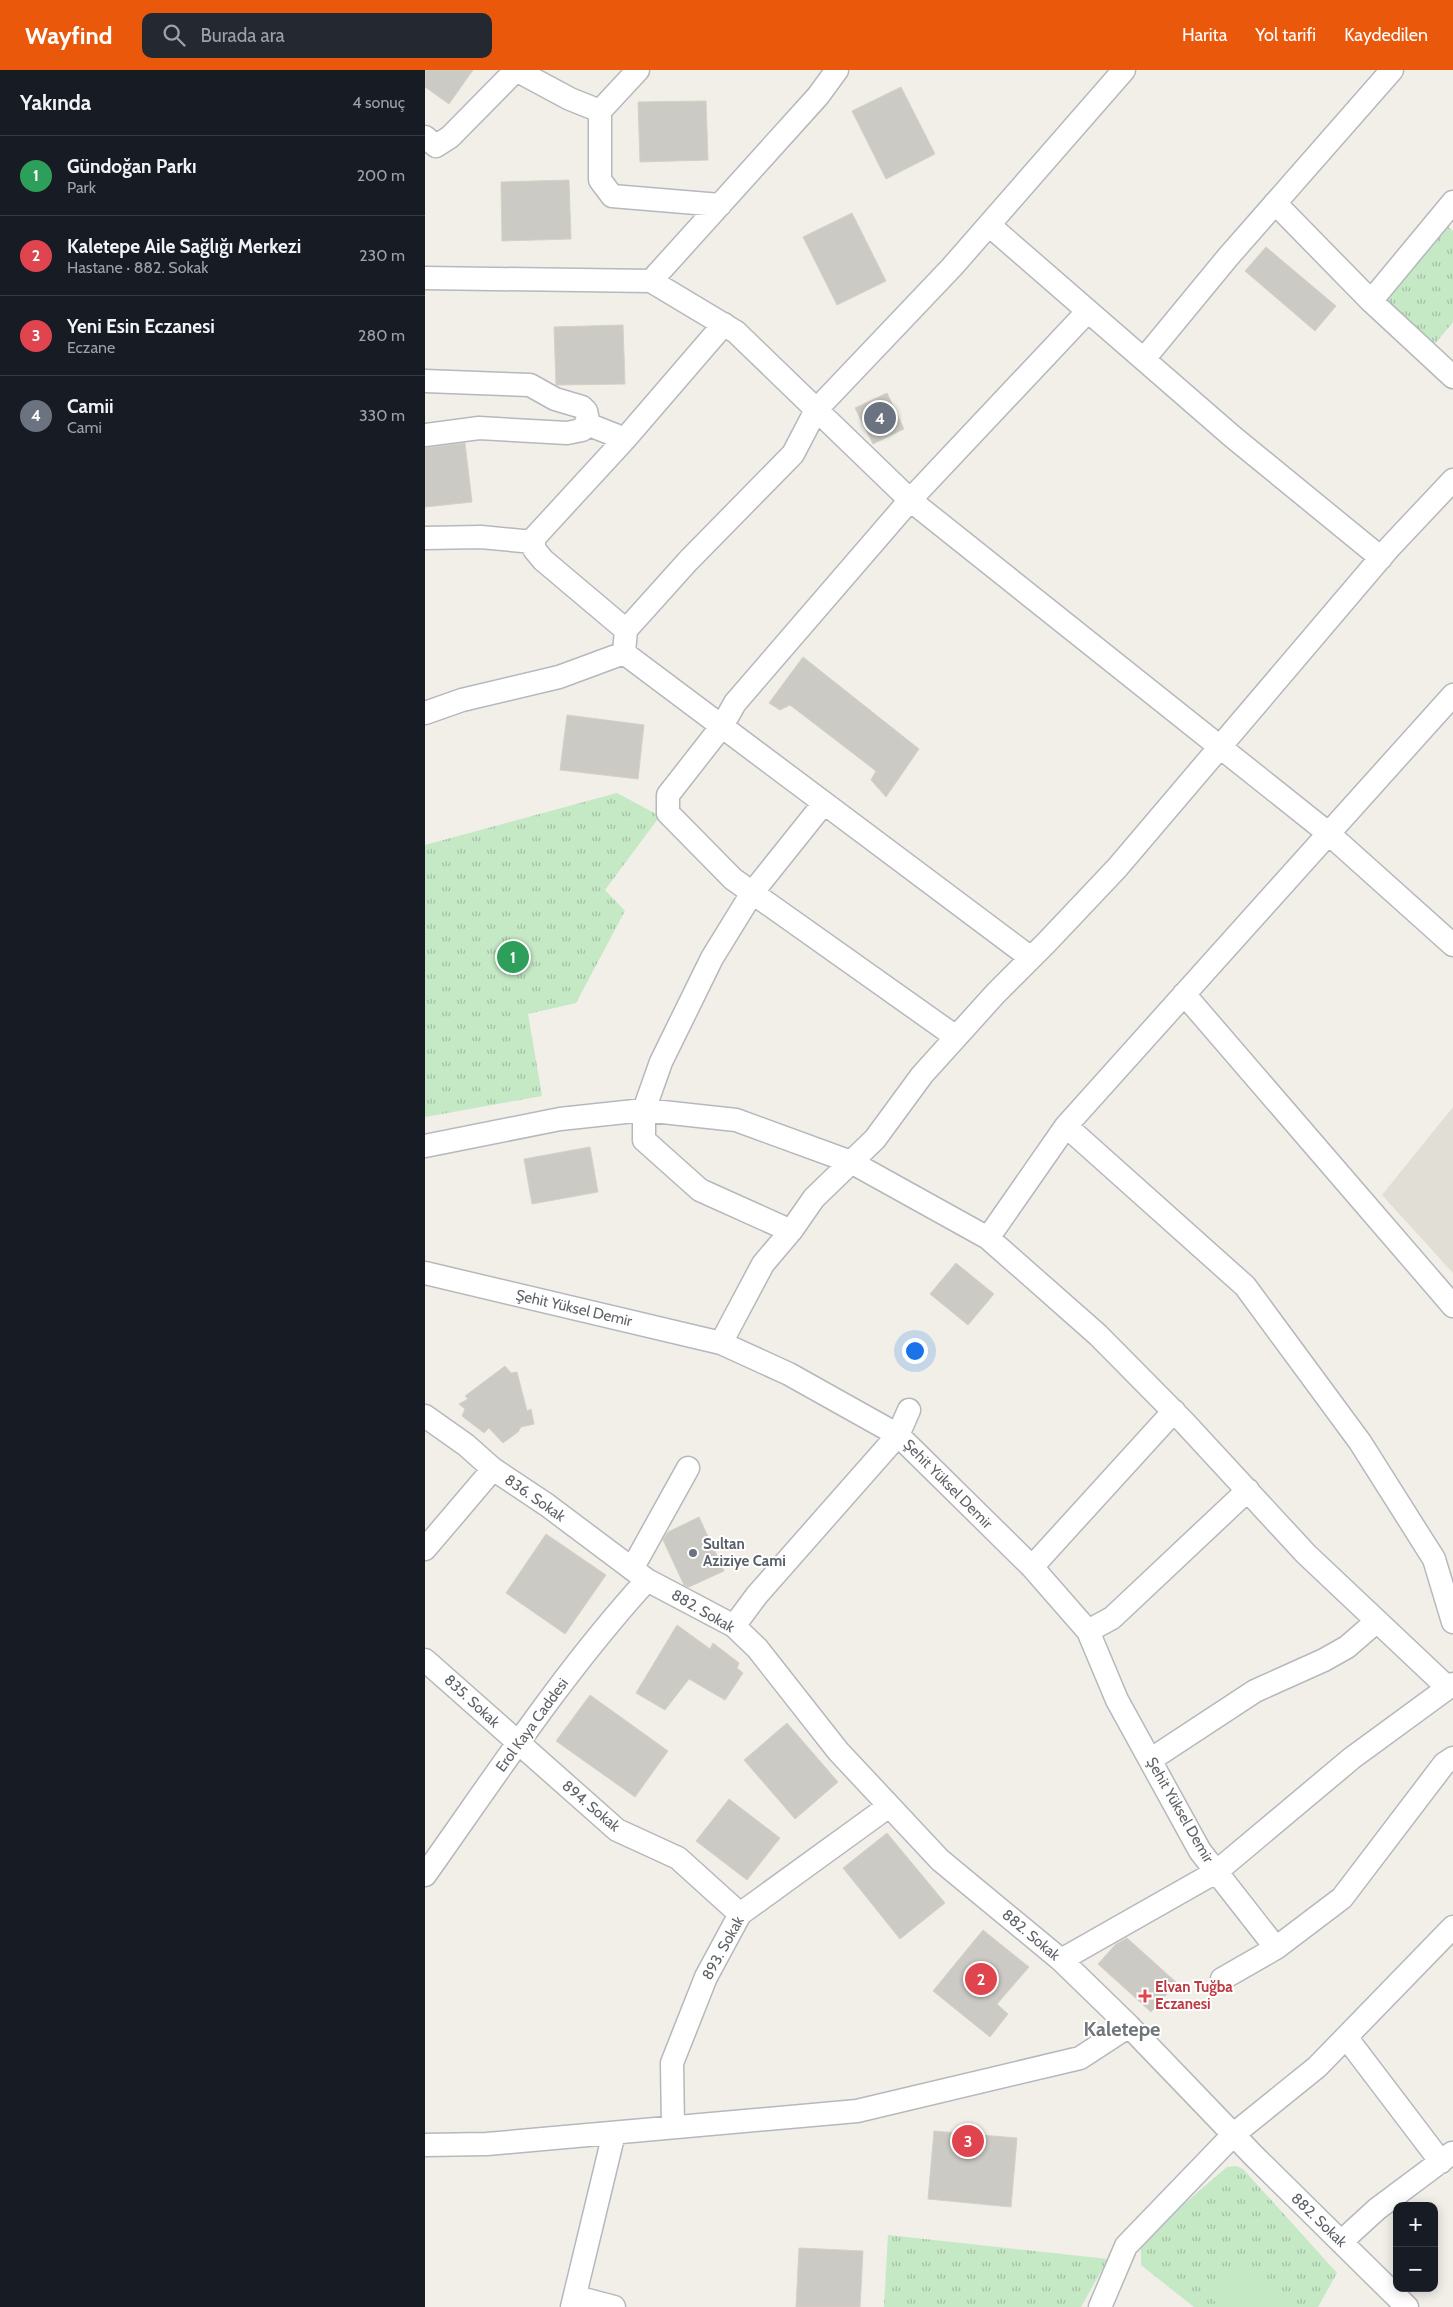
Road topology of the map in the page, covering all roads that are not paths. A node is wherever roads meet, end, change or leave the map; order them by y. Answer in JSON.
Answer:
{"nodes":[{"id":1,"x":516,"y":70,"type":"edge"},
{"id":2,"x":639,"y":70,"type":"edge"},
{"id":3,"x":837,"y":70,"type":"edge"},
{"id":4,"x":1124,"y":70,"type":"edge"},
{"id":5,"x":1392,"y":70,"type":"edge"},
{"id":6,"x":600,"y":111,"type":"junction"},
{"id":7,"x":425,"y":137,"type":"edge"},
{"id":8,"x":1453,"y":202,"type":"edge"},
{"id":9,"x":1275,"y":203,"type":"junction"},
{"id":10,"x":721,"y":205,"type":"junction"},
{"id":11,"x":989,"y":225,"type":"junction"},
{"id":12,"x":425,"y":278,"type":"edge"},
{"id":13,"x":651,"y":281,"type":"junction"},
{"id":14,"x":1371,"y":301,"type":"junction"},
{"id":15,"x":1088,"y":311,"type":"junction"},
{"id":16,"x":723,"y":324,"type":"junction"},
{"id":17,"x":1144,"y":359,"type":"junction"},
{"id":18,"x":1453,"y":377,"type":"edge"},
{"id":19,"x":425,"y":381,"type":"edge"},
{"id":20,"x":816,"y":410,"type":"junction"},
{"id":21,"x":587,"y":424,"type":"junction"},
{"id":22,"x":425,"y":435,"type":"edge"},
{"id":23,"x":625,"y":439,"type":"junction"},
{"id":24,"x":1453,"y":480,"type":"edge"},
{"id":25,"x":910,"y":500,"type":"junction"},
{"id":26,"x":425,"y":538,"type":"edge"},
{"id":27,"x":533,"y":542,"type":"junction"},
{"id":28,"x":1381,"y":558,"type":"junction"},
{"id":29,"x":626,"y":630,"type":"junction"},
{"id":30,"x":624,"y":653,"type":"junction"},
{"id":31,"x":1453,"y":695,"type":"edge"},
{"id":32,"x":425,"y":713,"type":"edge"},
{"id":33,"x":722,"y":726,"type":"junction"},
{"id":34,"x":1218,"y":748,"type":"junction"},
{"id":35,"x":824,"y":803,"type":"junction"},
{"id":36,"x":1328,"y":833,"type":"junction"},
{"id":37,"x":752,"y":893,"type":"junction"},
{"id":38,"x":1453,"y":945,"type":"edge"},
{"id":39,"x":1031,"y":958,"type":"junction"},
{"id":40,"x":1184,"y":994,"type":"junction"},
{"id":41,"x":956,"y":1037,"type":"junction"},
{"id":42,"x":644,"y":1110,"type":"junction"},
{"id":43,"x":1066,"y":1126,"type":"junction"},
{"id":44,"x":425,"y":1146,"type":"edge"},
{"id":45,"x":851,"y":1162,"type":"junction"},
{"id":46,"x":791,"y":1231,"type":"junction"},
{"id":47,"x":988,"y":1238,"type":"junction"},
{"id":48,"x":425,"y":1273,"type":"edge"},
{"id":49,"x":1453,"y":1306,"type":"edge"},
{"id":50,"x":721,"y":1343,"type":"junction"},
{"id":51,"x":909,"y":1410,"type":"dead end"},
{"id":52,"x":1174,"y":1411,"type":"junction"},
{"id":53,"x":425,"y":1416,"type":"edge"},
{"id":54,"x":898,"y":1435,"type":"junction"},
{"id":55,"x":688,"y":1468,"type":"dead end"},
{"id":56,"x":493,"y":1469,"type":"junction"},
{"id":57,"x":1248,"y":1490,"type":"junction"},
{"id":58,"x":425,"y":1549,"type":"edge"},
{"id":59,"x":1443,"y":1562,"type":"edge"},
{"id":60,"x":1032,"y":1567,"type":"junction"},
{"id":61,"x":639,"y":1574,"type":"junction"},
{"id":62,"x":1377,"y":1621,"type":"junction"},
{"id":63,"x":1453,"y":1622,"type":"edge"},
{"id":64,"x":734,"y":1626,"type":"junction"},
{"id":65,"x":1088,"y":1631,"type":"junction"},
{"id":66,"x":425,"y":1660,"type":"edge"},
{"id":67,"x":1450,"y":1686,"type":"edge"},
{"id":68,"x":518,"y":1743,"type":"junction"},
{"id":69,"x":1453,"y":1758,"type":"edge"},
{"id":70,"x":1150,"y":1760,"type":"junction"},
{"id":71,"x":889,"y":1806,"type":"junction"},
{"id":72,"x":1217,"y":1872,"type":"junction"},
{"id":73,"x":425,"y":1875,"type":"edge"},
{"id":74,"x":740,"y":1914,"type":"junction"},
{"id":75,"x":1453,"y":1927,"type":"edge"},
{"id":76,"x":1276,"y":1948,"type":"junction"},
{"id":77,"x":1061,"y":1960,"type":"junction"},
{"id":78,"x":1223,"y":1979,"type":"dead end"},
{"id":79,"x":1129,"y":2026,"type":"junction"},
{"id":80,"x":1346,"y":2038,"type":"junction"},
{"id":81,"x":673,"y":2127,"type":"junction"},
{"id":82,"x":615,"y":2133,"type":"junction"},
{"id":83,"x":1234,"y":2134,"type":"junction"},
{"id":84,"x":425,"y":2145,"type":"edge"},
{"id":85,"x":1447,"y":2157,"type":"edge"},
{"id":86,"x":1341,"y":2242,"type":"junction"},
{"id":87,"x":574,"y":2302,"type":"edge"},
{"id":88,"x":614,"y":2307,"type":"edge"},
{"id":89,"x":1100,"y":2307,"type":"edge"},
{"id":90,"x":1407,"y":2307,"type":"edge"}],
"edges":[{"from":1,"to":6,"type":"street"},
{"from":1,"to":7,"type":"street"},
{"from":2,"to":6,"type":"street"},
{"from":3,"to":10,"type":"street"},
{"from":4,"to":11,"type":"street"},
{"from":5,"to":9,"type":"street"},
{"from":6,"to":10,"type":"street"},
{"from":8,"to":14,"type":"street"},
{"from":9,"to":14,"type":"street"},
{"from":9,"to":17,"type":"street"},
{"from":10,"to":13,"type":"street"},
{"from":11,"to":15,"type":"street"},
{"from":11,"to":20,"type":"street"},
{"from":12,"to":13,"type":"street"},
{"from":13,"to":16,"type":"street"},
{"from":14,"to":18,"type":"street"},
{"from":15,"to":17,"type":"street"},
{"from":15,"to":25,"type":"street"},
{"from":16,"to":20,"type":"street"},
{"from":16,"to":23,"type":"street"},
{"from":17,"to":28,"type":"street"},
{"from":19,"to":21,"type":"street"},
{"from":20,"to":25,"type":"street"},
{"from":20,"to":29,"type":"street"},
{"from":21,"to":22,"type":"street"},
{"from":21,"to":23,"type":"street"},
{"from":23,"to":27,"type":"street"},
{"from":24,"to":28,"type":"street"},
{"from":25,"to":33,"type":"street"},
{"from":25,"to":34,"type":"street"},
{"from":26,"to":27,"type":"street"},
{"from":27,"to":29,"type":"street"},
{"from":28,"to":34,"type":"street"},
{"from":29,"to":30,"type":"street"},
{"from":30,"to":32,"type":"street"},
{"from":30,"to":33,"type":"street"},
{"from":31,"to":36,"type":"street"},
{"from":33,"to":35,"type":"street"},
{"from":33,"to":37,"type":"street"},
{"from":34,"to":36,"type":"street"},
{"from":34,"to":39,"type":"street"},
{"from":35,"to":37,"type":"street"},
{"from":35,"to":39,"type":"street"},
{"from":36,"to":38,"type":"street"},
{"from":36,"to":40,"type":"street"},
{"from":37,"to":41,"type":"street"},
{"from":37,"to":42,"type":"street"},
{"from":39,"to":41,"type":"street"},
{"from":40,"to":43,"type":"street"},
{"from":40,"to":49,"type":"street"},
{"from":41,"to":45,"type":"street"},
{"from":42,"to":44,"type":"street"},
{"from":42,"to":45,"type":"street"},
{"from":42,"to":46,"type":"street"},
{"from":43,"to":47,"type":"street"},
{"from":43,"to":59,"type":"street"},
{"from":45,"to":46,"type":"street"},
{"from":45,"to":47,"type":"street"},
{"from":46,"to":50,"type":"street"},
{"from":47,"to":52,"type":"street"},
{"from":48,"to":50,"type":"street","name":"Şehit Yüksel Demir"},
{"from":50,"to":54,"type":"street","name":"Şehit Yüksel Demir"},
{"from":51,"to":54,"type":"street"},
{"from":52,"to":57,"type":"street"},
{"from":52,"to":60,"type":"street"},
{"from":53,"to":56,"type":"street","name":"836. Sokak"},
{"from":54,"to":60,"type":"street","name":"Şehit Yüksel Demir"},
{"from":54,"to":64,"type":"street"},
{"from":55,"to":61,"type":"street","name":"Erol Kaya Caddesi"},
{"from":56,"to":58,"type":"street"},
{"from":56,"to":61,"type":"street","name":"836. Sokak"},
{"from":57,"to":62,"type":"street"},
{"from":57,"to":65,"type":"street"},
{"from":59,"to":63,"type":"street"},
{"from":60,"to":65,"type":"street","name":"Şehit Yüksel Demir"},
{"from":61,"to":64,"type":"street","name":"882. Sokak"},
{"from":61,"to":68,"type":"street","name":"Erol Kaya Caddesi"},
{"from":62,"to":67,"type":"street"},
{"from":62,"to":70,"type":"street"},
{"from":64,"to":71,"type":"street","name":"882. Sokak"},
{"from":65,"to":70,"type":"street","name":"Şehit Yüksel Demir"},
{"from":66,"to":68,"type":"street","name":"835. Sokak"},
{"from":67,"to":72,"type":"street"},
{"from":68,"to":73,"type":"street","name":"Erol Kaya Caddesi"},
{"from":68,"to":74,"type":"street","name":"894. Sokak"},
{"from":69,"to":76,"type":"street"},
{"from":70,"to":72,"type":"street","name":"Şehit Yüksel Demir"},
{"from":71,"to":74,"type":"street","name":"893. Sokak"},
{"from":71,"to":77,"type":"street","name":"882. Sokak"},
{"from":72,"to":76,"type":"street","name":"Şehit Yüksel Demir"},
{"from":72,"to":77,"type":"street"},
{"from":74,"to":81,"type":"street","name":"893. Sokak"},
{"from":75,"to":80,"type":"street"},
{"from":76,"to":78,"type":"street"},
{"from":77,"to":79,"type":"street","name":"882. Sokak"},
{"from":79,"to":81,"type":"street"},
{"from":79,"to":83,"type":"street","name":"882. Sokak"},
{"from":80,"to":83,"type":"street"},
{"from":80,"to":85,"type":"street"},
{"from":81,"to":82,"type":"street"},
{"from":82,"to":84,"type":"street"},
{"from":82,"to":87,"type":"street"},
{"from":83,"to":86,"type":"street","name":"882. Sokak"},
{"from":83,"to":89,"type":"street"},
{"from":85,"to":86,"type":"street"},
{"from":86,"to":90,"type":"street","name":"882. Sokak"},
{"from":87,"to":88,"type":"street"}]}
